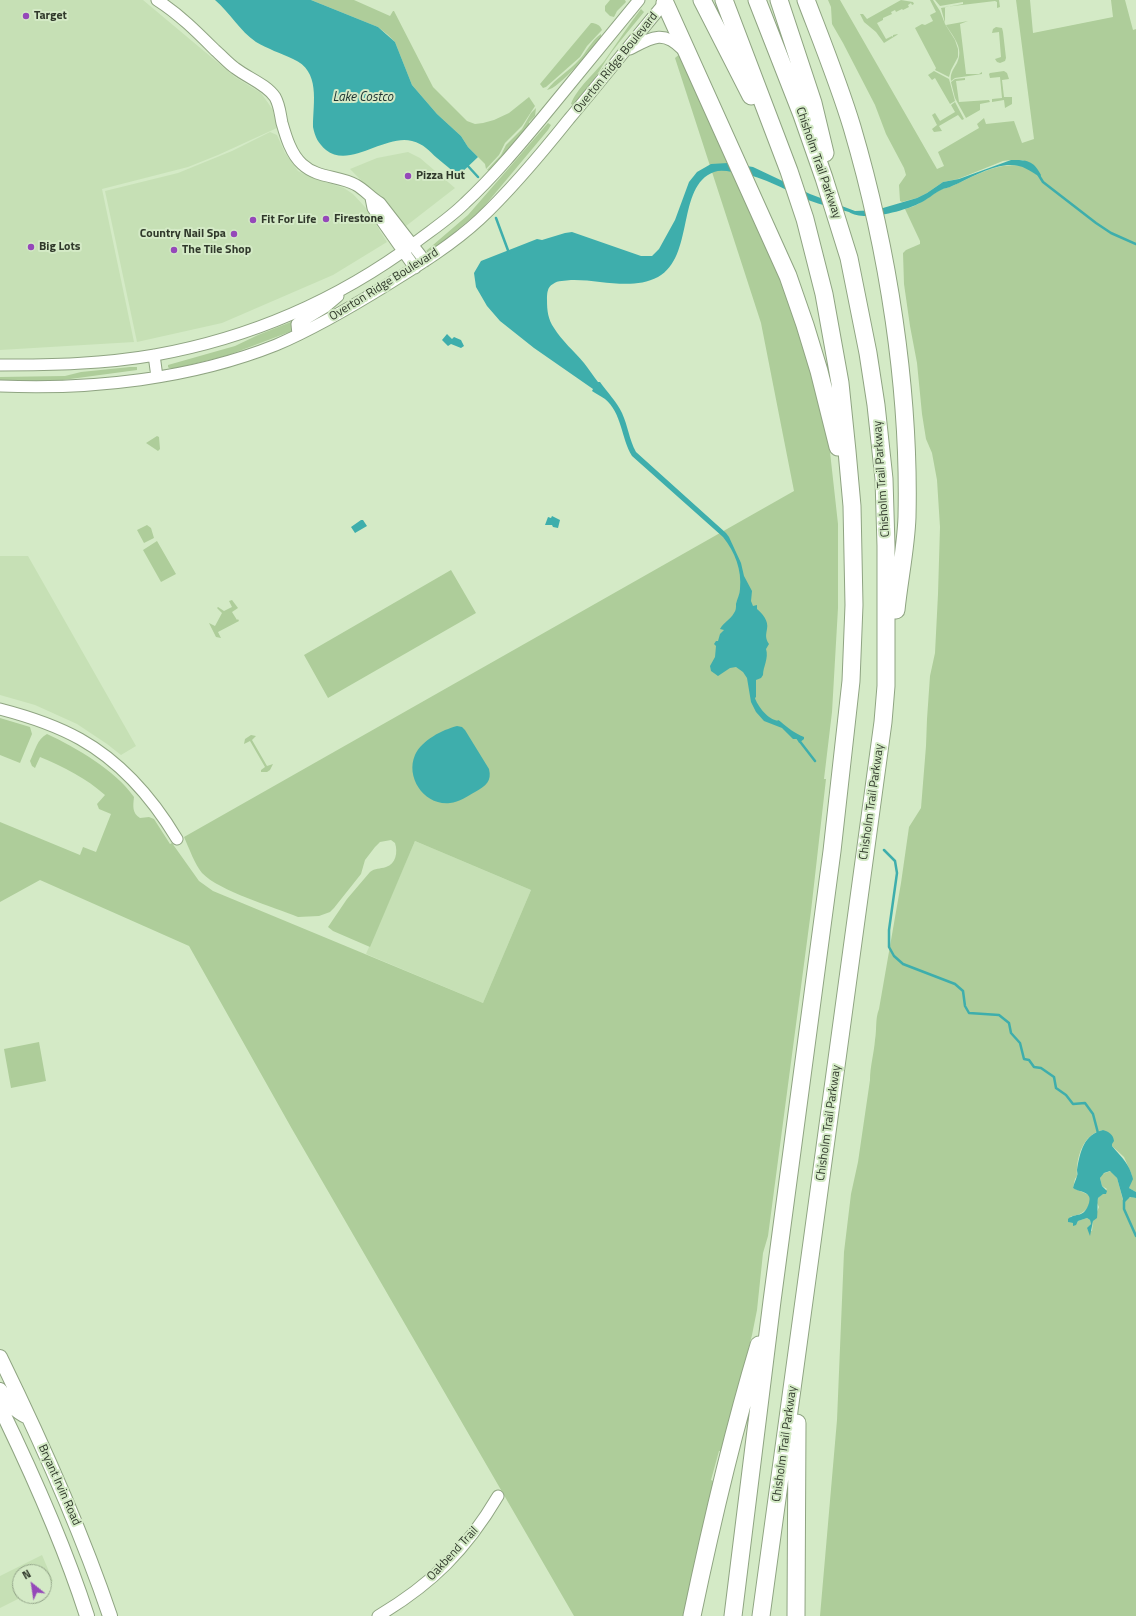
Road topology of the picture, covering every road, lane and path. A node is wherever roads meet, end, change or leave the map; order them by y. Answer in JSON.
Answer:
{"nodes":[{"id":1,"x":158,"y":0,"type":"edge"},
{"id":2,"x":639,"y":0,"type":"edge"},
{"id":3,"x":702,"y":0,"type":"edge"},
{"id":4,"x":724,"y":0,"type":"edge"},
{"id":5,"x":757,"y":0,"type":"edge"},
{"id":6,"x":779,"y":0,"type":"edge"},
{"id":7,"x":806,"y":0,"type":"edge"},
{"id":8,"x":665,"y":1,"type":"edge"},
{"id":9,"x":625,"y":53,"type":"junction"},
{"id":10,"x":691,"y":58,"type":"junction"},
{"id":11,"x":790,"y":171,"type":"junction"},
{"id":12,"x":371,"y":198,"type":"junction"},
{"id":13,"x":413,"y":245,"type":"junction"},
{"id":14,"x":402,"y":252,"type":"junction"},
{"id":15,"x":849,"y":258,"type":"junction"},
{"id":16,"x":425,"y":261,"type":"junction"},
{"id":17,"x":414,"y":268,"type":"junction"},
{"id":18,"x":348,"y":287,"type":"junction"},
{"id":19,"x":298,"y":335,"type":"junction"},
{"id":20,"x":154,"y":355,"type":"junction"},
{"id":21,"x":0,"y":366,"type":"edge"},
{"id":22,"x":157,"y":377,"type":"junction"},
{"id":23,"x":0,"y":386,"type":"edge"},
{"id":24,"x":852,"y":506,"type":"junction"},
{"id":25,"x":886,"y":686,"type":"junction"},
{"id":26,"x":0,"y":709,"type":"edge"},
{"id":27,"x":177,"y":839,"type":"dead end"},
{"id":28,"x":772,"y":1301,"type":"junction"},
{"id":29,"x":798,"y":1349,"type":"junction"},
{"id":30,"x":0,"y":1357,"type":"edge"},
{"id":31,"x":0,"y":1390,"type":"edge"},
{"id":32,"x":1,"y":1409,"type":"edge"},
{"id":33,"x":28,"y":1417,"type":"junction"},
{"id":34,"x":44,"y":1451,"type":"junction"},
{"id":35,"x":498,"y":1496,"type":"dead end"},
{"id":36,"x":96,"y":1576,"type":"junction"},
{"id":37,"x":76,"y":1582,"type":"junction"},
{"id":38,"x":87,"y":1616,"type":"edge"},
{"id":39,"x":110,"y":1616,"type":"edge"},
{"id":40,"x":378,"y":1616,"type":"edge"},
{"id":41,"x":692,"y":1616,"type":"edge"},
{"id":42,"x":732,"y":1616,"type":"edge"},
{"id":43,"x":761,"y":1616,"type":"edge"},
{"id":44,"x":796,"y":1616,"type":"edge"}],
"edges":[{"from":1,"to":12,"type":"street"},
{"from":2,"to":13,"type":"street","name":"Overton Ridge Boulevard"},
{"from":3,"to":11,"type":"highway"},
{"from":4,"to":11,"type":"highway"},
{"from":5,"to":15,"type":"highway","name":"Chisholm Trail Parkway"},
{"from":6,"to":15,"type":"highway"},
{"from":7,"to":25,"type":"highway"},
{"from":8,"to":9,"type":"street","name":"Overton Ridge Boulevard"},
{"from":8,"to":10,"type":"highway"},
{"from":9,"to":10,"type":"street"},
{"from":9,"to":16,"type":"street","name":"Overton Ridge Boulevard"},
{"from":10,"to":24,"type":"highway"},
{"from":11,"to":24,"type":"highway"},
{"from":12,"to":13,"type":"street"},
{"from":12,"to":14,"type":"street"},
{"from":13,"to":14,"type":"street","name":"Overton Ridge Boulevard"},
{"from":13,"to":16,"type":"street"},
{"from":14,"to":17,"type":"street"},
{"from":14,"to":18,"type":"street","name":"Overton Ridge Boulevard"},
{"from":15,"to":25,"type":"highway","name":"Chisholm Trail Parkway"},
{"from":16,"to":17,"type":"street","name":"Overton Ridge Boulevard"},
{"from":17,"to":19,"type":"street","name":"Overton Ridge Boulevard"},
{"from":18,"to":19,"type":"street"},
{"from":18,"to":20,"type":"street","name":"Overton Ridge Boulevard"},
{"from":19,"to":22,"type":"street","name":"Overton Ridge Boulevard"},
{"from":20,"to":21,"type":"street","name":"Overton Ridge Boulevard"},
{"from":20,"to":22,"type":"street"},
{"from":22,"to":23,"type":"street","name":"Overton Ridge Boulevard"},
{"from":24,"to":28,"type":"highway"},
{"from":25,"to":29,"type":"highway","name":"Chisholm Trail Parkway"},
{"from":26,"to":27,"type":"street"},
{"from":28,"to":41,"type":"highway"},
{"from":28,"to":42,"type":"highway"},
{"from":29,"to":43,"type":"highway","name":"Chisholm Trail Parkway"},
{"from":29,"to":44,"type":"highway"},
{"from":30,"to":33,"type":"main road","name":"Bryant Irvin Road"},
{"from":31,"to":33,"type":"main road"},
{"from":32,"to":34,"type":"main road"},
{"from":32,"to":37,"type":"main road","name":"Bryant Irvin Road"},
{"from":33,"to":34,"type":"main road","name":"Bryant Irvin Road"},
{"from":34,"to":36,"type":"main road","name":"Bryant Irvin Road"},
{"from":35,"to":40,"type":"street","name":"Oakbend Trail"},
{"from":36,"to":37,"type":"main road"},
{"from":36,"to":39,"type":"main road","name":"Bryant Irvin Road"},
{"from":37,"to":38,"type":"main road","name":"Bryant Irvin Road"}]}
